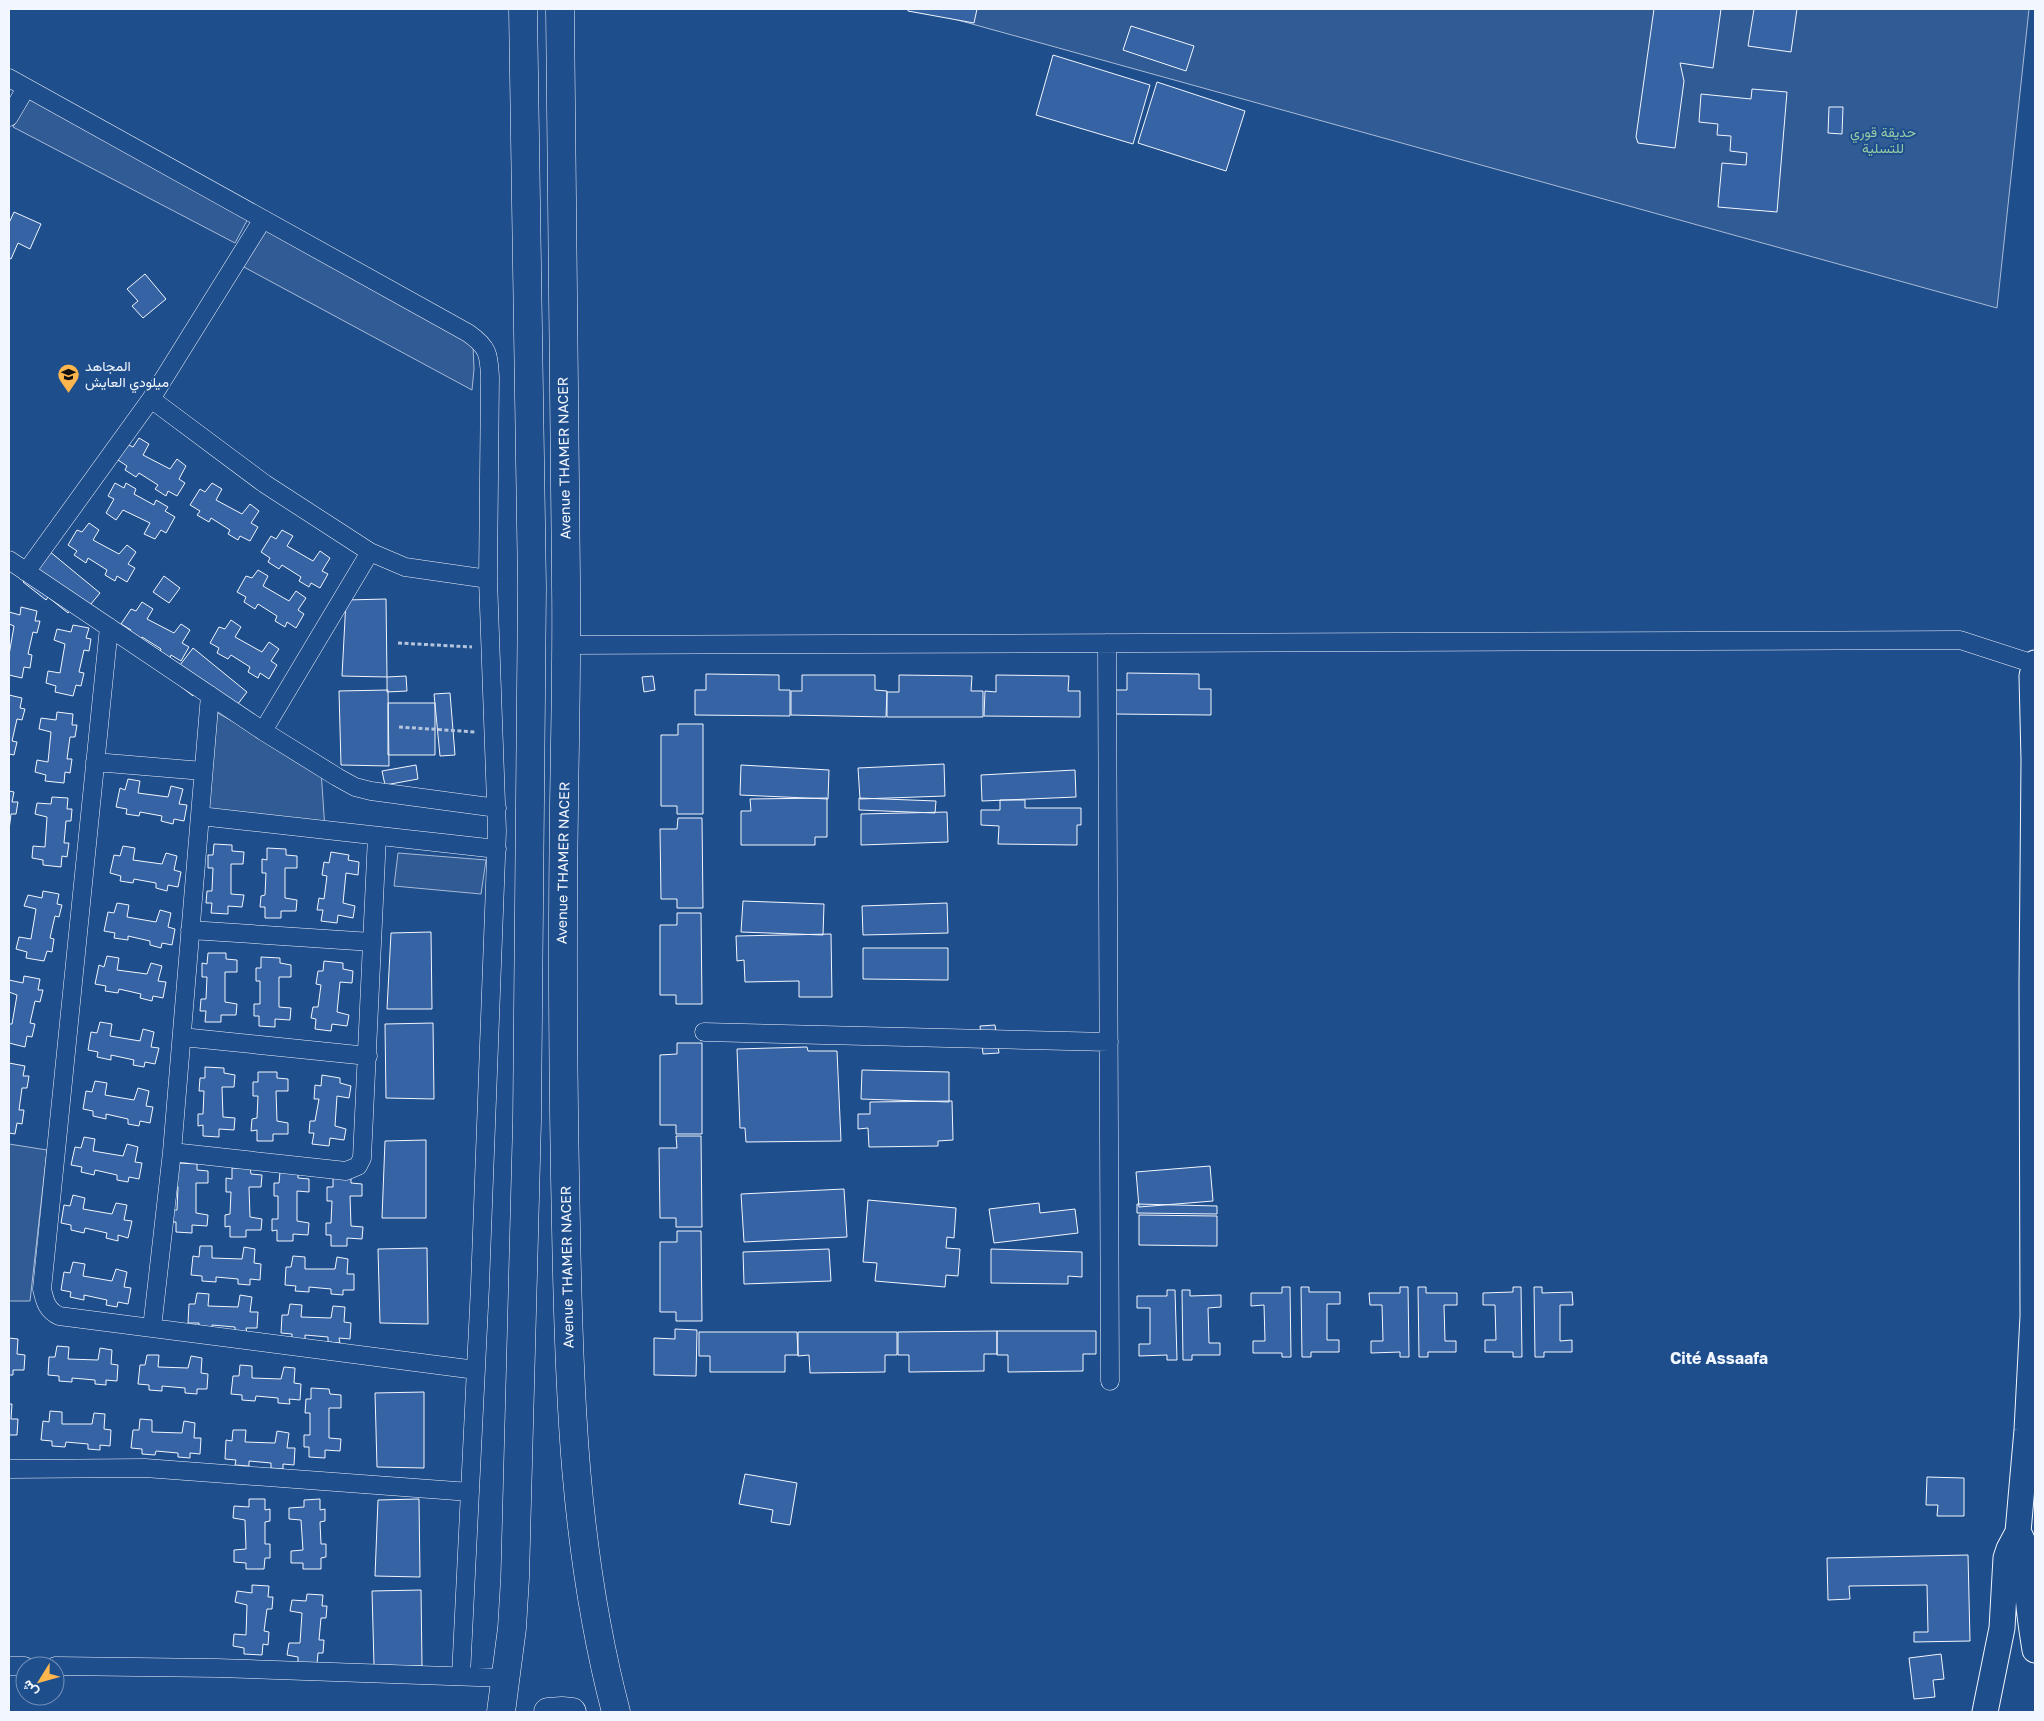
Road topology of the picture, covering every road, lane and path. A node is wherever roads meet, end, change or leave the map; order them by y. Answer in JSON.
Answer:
{"nodes":[{"id":1,"x":523,"y":9,"type":"edge"},
{"id":2,"x":560,"y":9,"type":"edge"},
{"id":3,"x":9,"y":78,"type":"edge"},
{"id":4,"x":26,"y":88,"type":"junction"},
{"id":5,"x":9,"y":117,"type":"edge"},
{"id":6,"x":263,"y":219,"type":"junction"},
{"id":7,"x":151,"y":399,"type":"junction"},
{"id":8,"x":370,"y":552,"type":"junction"},
{"id":9,"x":9,"y":560,"type":"edge"},
{"id":10,"x":26,"y":572,"type":"junction"},
{"id":11,"x":488,"y":579,"type":"junction"},
{"id":12,"x":109,"y":627,"type":"junction"},
{"id":13,"x":1107,"y":643,"type":"junction"},
{"id":14,"x":398,"y":644,"type":"dead end"},
{"id":15,"x":566,"y":645,"type":"junction"},
{"id":16,"x":490,"y":648,"type":"junction"},
{"id":17,"x":2035,"y":664,"type":"edge"},
{"id":18,"x":210,"y":695,"type":"junction"},
{"id":19,"x":399,"y":727,"type":"dead end"},
{"id":20,"x":263,"y":731,"type":"junction"},
{"id":21,"x":494,"y":733,"type":"junction"},
{"id":22,"x":2035,"y":760,"type":"edge"},
{"id":23,"x":95,"y":762,"type":"junction"},
{"id":24,"x":203,"y":771,"type":"junction"},
{"id":25,"x":497,"y":808,"type":"junction"},
{"id":26,"x":200,"y":816,"type":"junction"},
{"id":27,"x":377,"y":836,"type":"junction"},
{"id":28,"x":496,"y":850,"type":"junction"},
{"id":29,"x":2034,"y":871,"type":"edge"},
{"id":30,"x":190,"y":930,"type":"junction"},
{"id":31,"x":372,"y":942,"type":"junction"},
{"id":32,"x":2033,"y":983,"type":"edge"},
{"id":33,"x":704,"y":1032,"type":"dead end"},
{"id":34,"x":182,"y":1037,"type":"junction"},
{"id":35,"x":1109,"y":1042,"type":"junction"},
{"id":36,"x":368,"y":1056,"type":"junction"},
{"id":37,"x":172,"y":1152,"type":"junction"},
{"id":38,"x":2034,"y":1204,"type":"edge"},
{"id":39,"x":2034,"y":1316,"type":"edge"},
{"id":40,"x":152,"y":1328,"type":"junction"},
{"id":41,"x":476,"y":1370,"type":"junction"},
{"id":42,"x":1110,"y":1381,"type":"dead end"},
{"id":43,"x":2031,"y":1430,"type":"edge"},
{"id":44,"x":9,"y":1469,"type":"edge"},
{"id":45,"x":470,"y":1492,"type":"junction"},
{"id":46,"x":2027,"y":1535,"type":"edge"},
{"id":47,"x":2035,"y":1650,"type":"edge"},
{"id":48,"x":65,"y":1666,"type":"edge"},
{"id":49,"x":461,"y":1676,"type":"junction"},
{"id":50,"x":506,"y":1678,"type":"junction"},
{"id":51,"x":502,"y":1712,"type":"edge"},
{"id":52,"x":548,"y":1712,"type":"edge"},
{"id":53,"x":572,"y":1712,"type":"edge"},
{"id":54,"x":616,"y":1712,"type":"edge"},
{"id":55,"x":1984,"y":1712,"type":"edge"}],
"edges":[{"from":1,"to":50,"type":"highway"},
{"from":2,"to":15,"type":"highway","name":"Avenue THAMER NACER"},
{"from":3,"to":4,"type":"street"},
{"from":4,"to":5,"type":"street"},
{"from":4,"to":6,"type":"street"},
{"from":6,"to":7,"type":"street"},
{"from":6,"to":11,"type":"street"},
{"from":7,"to":8,"type":"street"},
{"from":7,"to":10,"type":"street"},
{"from":8,"to":11,"type":"street"},
{"from":8,"to":20,"type":"street"},
{"from":9,"to":10,"type":"street"},
{"from":10,"to":12,"type":"street"},
{"from":11,"to":16,"type":"street"},
{"from":12,"to":18,"type":"street"},
{"from":12,"to":23,"type":"street"},
{"from":13,"to":15,"type":"street"},
{"from":13,"to":17,"type":"street"},
{"from":13,"to":35,"type":"street"},
{"from":14,"to":16,"type":"path"},
{"from":15,"to":54,"type":"highway","name":"Avenue THAMER NACER"},
{"from":16,"to":21,"type":"street"},
{"from":17,"to":22,"type":"street"},
{"from":18,"to":20,"type":"street"},
{"from":18,"to":24,"type":"street"},
{"from":19,"to":21,"type":"path"},
{"from":20,"to":25,"type":"street"},
{"from":21,"to":25,"type":"street"},
{"from":22,"to":29,"type":"street"},
{"from":23,"to":24,"type":"street"},
{"from":23,"to":40,"type":"street"},
{"from":24,"to":26,"type":"street"},
{"from":25,"to":28,"type":"street"},
{"from":26,"to":27,"type":"street"},
{"from":26,"to":30,"type":"street"},
{"from":27,"to":28,"type":"street"},
{"from":27,"to":31,"type":"street"},
{"from":28,"to":41,"type":"street"},
{"from":29,"to":32,"type":"street"},
{"from":30,"to":31,"type":"street"},
{"from":30,"to":34,"type":"street"},
{"from":31,"to":36,"type":"street"},
{"from":32,"to":38,"type":"street"},
{"from":33,"to":35,"type":"street"},
{"from":34,"to":36,"type":"street"},
{"from":34,"to":37,"type":"street"},
{"from":35,"to":42,"type":"street"},
{"from":36,"to":37,"type":"street"},
{"from":37,"to":40,"type":"street"},
{"from":38,"to":39,"type":"street"},
{"from":39,"to":43,"type":"street"},
{"from":40,"to":41,"type":"street"},
{"from":41,"to":45,"type":"street"},
{"from":43,"to":46,"type":"street"},
{"from":44,"to":45,"type":"street"},
{"from":45,"to":49,"type":"street"},
{"from":46,"to":47,"type":"street"},
{"from":46,"to":55,"type":"street"},
{"from":48,"to":49,"type":"street"},
{"from":49,"to":50,"type":"street"},
{"from":50,"to":51,"type":"highway"},
{"from":52,"to":53,"type":"highway"}]}
